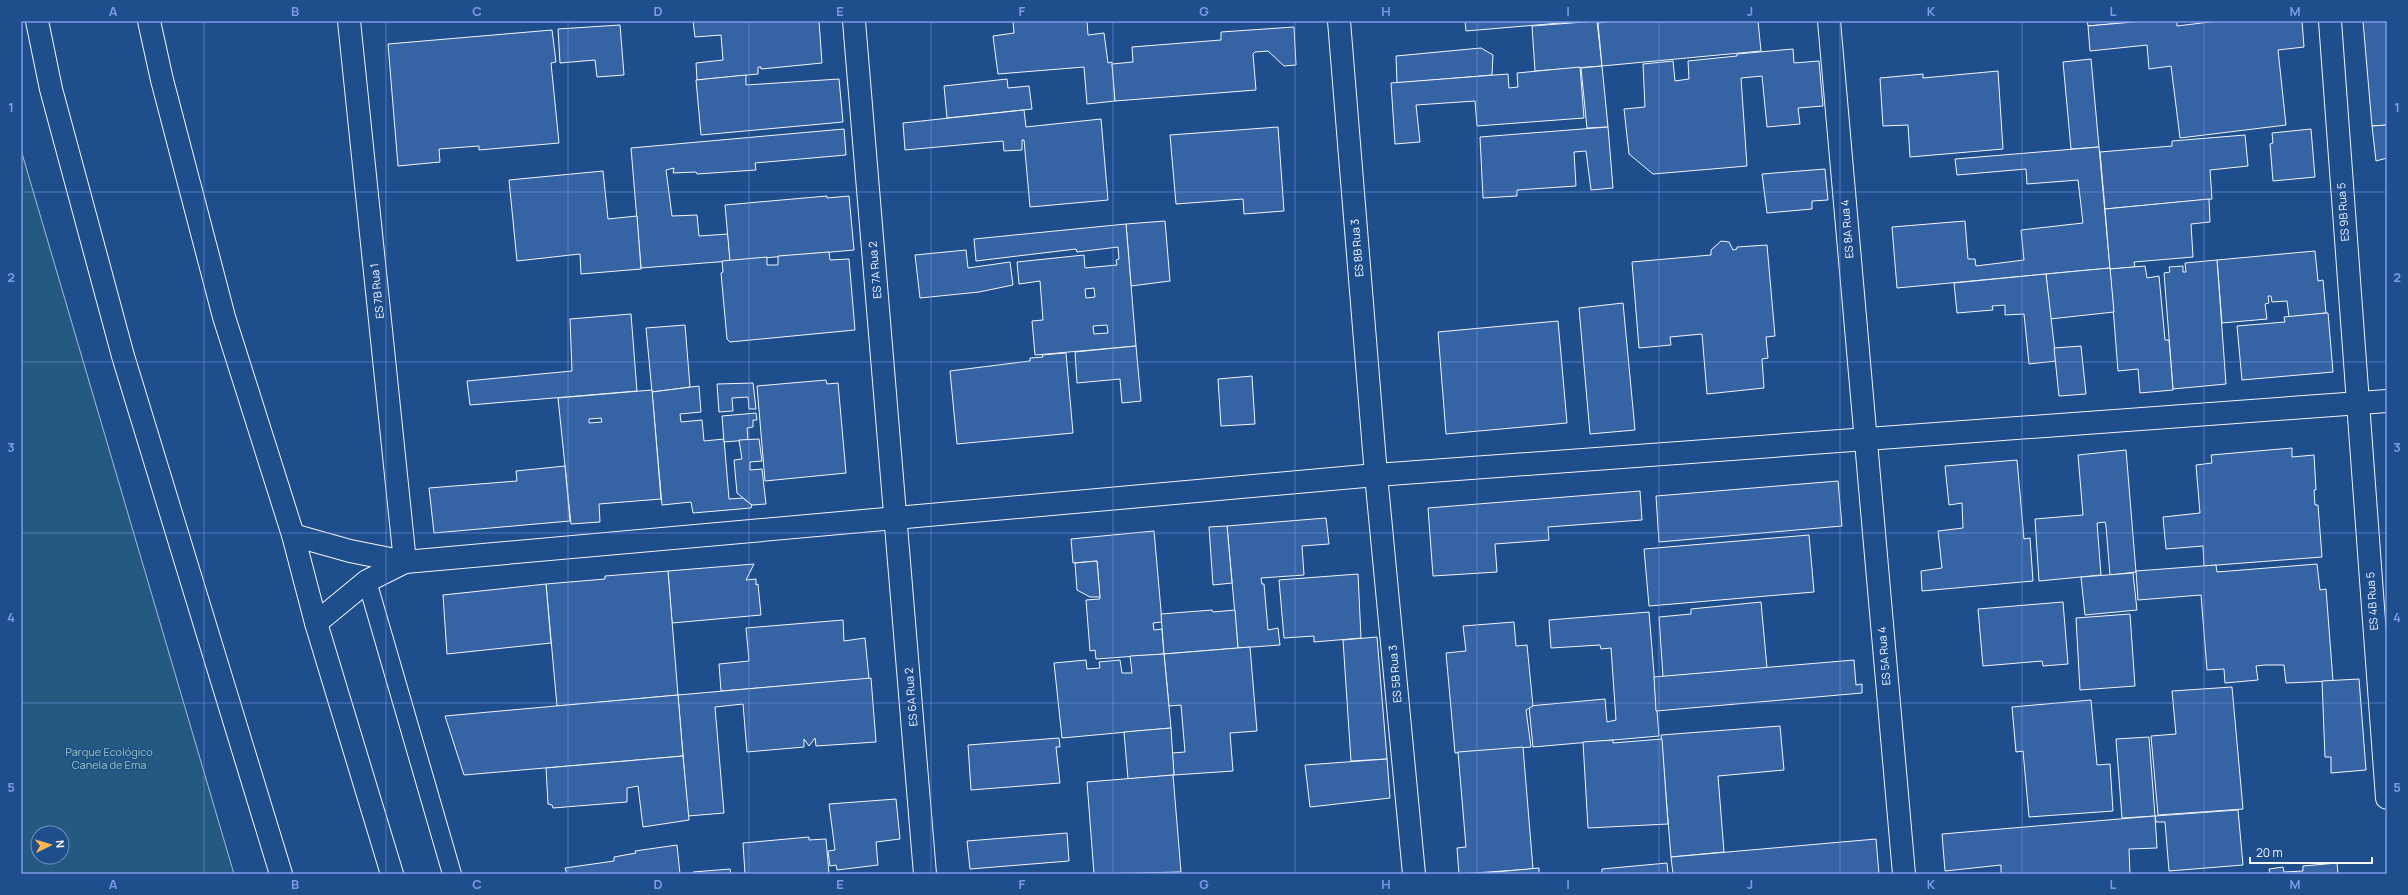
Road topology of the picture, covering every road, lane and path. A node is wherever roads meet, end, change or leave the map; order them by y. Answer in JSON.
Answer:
{"nodes":[{"id":1,"x":37,"y":21,"type":"edge"},
{"id":2,"x":149,"y":21,"type":"edge"},
{"id":3,"x":349,"y":21,"type":"edge"},
{"id":4,"x":854,"y":21,"type":"edge"},
{"id":5,"x":1339,"y":21,"type":"edge"},
{"id":6,"x":1829,"y":21,"type":"edge"},
{"id":7,"x":2330,"y":21,"type":"edge"},
{"id":8,"x":2387,"y":401,"type":"edge"},
{"id":9,"x":2357,"y":404,"type":"junction"},
{"id":10,"x":1865,"y":438,"type":"junction"},
{"id":11,"x":1376,"y":475,"type":"junction"},
{"id":12,"x":896,"y":519,"type":"junction"},
{"id":13,"x":293,"y":534,"type":"junction"},
{"id":14,"x":405,"y":562,"type":"junction"},
{"id":15,"x":367,"y":581,"type":"junction"},
{"id":16,"x":316,"y":623,"type":"junction"},
{"id":17,"x":2387,"y":798,"type":"edge"},
{"id":18,"x":280,"y":874,"type":"edge"},
{"id":19,"x":392,"y":874,"type":"edge"},
{"id":20,"x":452,"y":874,"type":"edge"},
{"id":21,"x":925,"y":874,"type":"edge"},
{"id":22,"x":1414,"y":874,"type":"edge"},
{"id":23,"x":1904,"y":874,"type":"edge"}],
"edges":[{"from":1,"to":18,"type":"street"},
{"from":2,"to":13,"type":"street"},
{"from":3,"to":14,"type":"street","name":"ES 7B Rua 1"},
{"from":4,"to":12,"type":"street","name":"ES 7A Rua 2"},
{"from":5,"to":11,"type":"street","name":"ES 8B Rua 3"},
{"from":6,"to":10,"type":"street","name":"ES 8A Rua 4"},
{"from":7,"to":9,"type":"street","name":"ES 9B Rua 5"},
{"from":8,"to":9,"type":"street"},
{"from":9,"to":10,"type":"street"},
{"from":9,"to":17,"type":"street","name":"ES 4B Rua 5"},
{"from":10,"to":11,"type":"street"},
{"from":10,"to":23,"type":"street","name":"ES 5A Rua 4"},
{"from":11,"to":12,"type":"street"},
{"from":11,"to":22,"type":"street","name":"ES 5B Rua 3"},
{"from":12,"to":14,"type":"street"},
{"from":12,"to":21,"type":"street","name":"ES 6A Rua 2"},
{"from":13,"to":14,"type":"street"},
{"from":13,"to":16,"type":"street"},
{"from":14,"to":15,"type":"street"},
{"from":15,"to":16,"type":"street"},
{"from":15,"to":20,"type":"lane"},
{"from":16,"to":19,"type":"street"}]}
